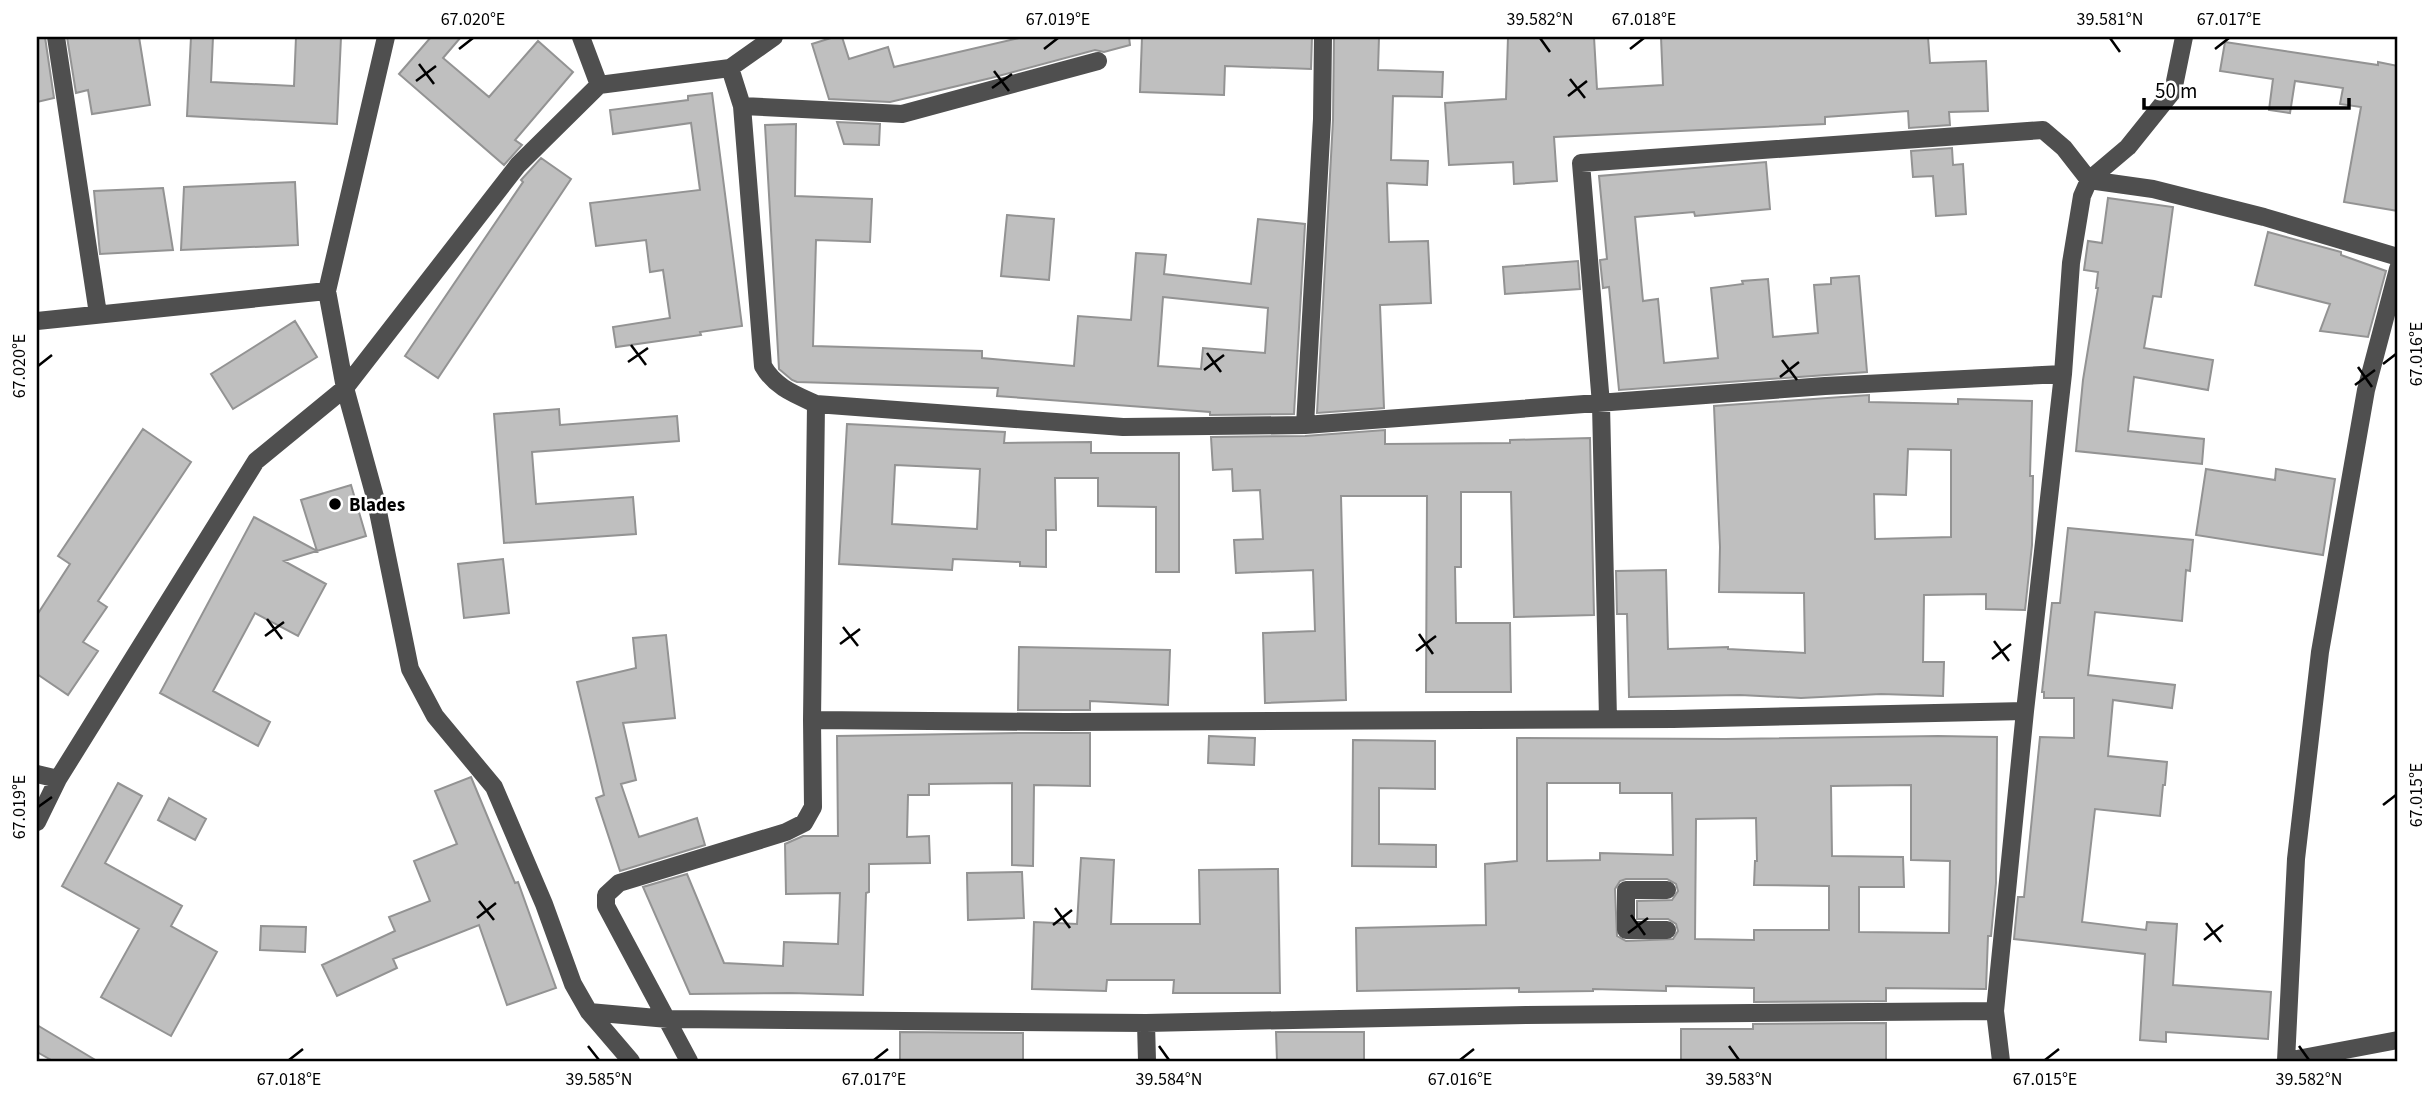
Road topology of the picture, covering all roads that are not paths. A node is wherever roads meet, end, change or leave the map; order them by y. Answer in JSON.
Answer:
{"nodes":[{"id":1,"x":56,"y":37,"type":"edge"},
{"id":2,"x":386,"y":37,"type":"edge"},
{"id":3,"x":582,"y":37,"type":"edge"},
{"id":4,"x":775,"y":37,"type":"edge"},
{"id":5,"x":1323,"y":37,"type":"edge"},
{"id":6,"x":2184,"y":37,"type":"edge"},
{"id":7,"x":1098,"y":61,"type":"dead end"},
{"id":8,"x":730,"y":68,"type":"junction"},
{"id":9,"x":599,"y":85,"type":"junction"},
{"id":10,"x":742,"y":106,"type":"junction"},
{"id":11,"x":2089,"y":180,"type":"junction"},
{"id":12,"x":2398,"y":257,"type":"edge"},
{"id":13,"x":2398,"y":269,"type":"edge"},
{"id":14,"x":327,"y":291,"type":"junction"},
{"id":15,"x":98,"y":314,"type":"junction"},
{"id":16,"x":37,"y":321,"type":"edge"},
{"id":17,"x":2063,"y":374,"type":"junction"},
{"id":18,"x":345,"y":388,"type":"junction"},
{"id":19,"x":816,"y":404,"type":"junction"},
{"id":20,"x":1601,"y":404,"type":"junction"},
{"id":21,"x":1305,"y":425,"type":"junction"},
{"id":22,"x":2025,"y":710,"type":"junction"},
{"id":23,"x":1608,"y":719,"type":"junction"},
{"id":24,"x":812,"y":720,"type":"junction"},
{"id":25,"x":37,"y":775,"type":"edge"},
{"id":26,"x":58,"y":779,"type":"junction"},
{"id":27,"x":37,"y":821,"type":"edge"},
{"id":28,"x":1667,"y":890,"type":"dead end"},
{"id":29,"x":1667,"y":930,"type":"dead end"},
{"id":30,"x":1995,"y":1010,"type":"junction"},
{"id":31,"x":589,"y":1012,"type":"junction"},
{"id":32,"x":668,"y":1020,"type":"junction"},
{"id":33,"x":1146,"y":1023,"type":"junction"},
{"id":34,"x":2398,"y":1040,"type":"edge"},
{"id":35,"x":2321,"y":1058,"type":"edge"},
{"id":36,"x":631,"y":1061,"type":"edge"},
{"id":37,"x":690,"y":1061,"type":"edge"},
{"id":38,"x":1147,"y":1061,"type":"edge"},
{"id":39,"x":2001,"y":1061,"type":"edge"},
{"id":40,"x":2286,"y":1061,"type":"edge"}],
"edges":[{"from":1,"to":15,"type":"street"},
{"from":2,"to":14,"type":"street"},
{"from":3,"to":9,"type":"street"},
{"from":4,"to":8,"type":"street"},
{"from":5,"to":21,"type":"street"},
{"from":6,"to":11,"type":"street"},
{"from":7,"to":10,"type":"street"},
{"from":8,"to":9,"type":"street"},
{"from":8,"to":10,"type":"street"},
{"from":9,"to":18,"type":"street"},
{"from":10,"to":19,"type":"street"},
{"from":11,"to":12,"type":"street"},
{"from":11,"to":17,"type":"street"},
{"from":11,"to":20,"type":"street"},
{"from":13,"to":40,"type":"street"},
{"from":14,"to":15,"type":"street"},
{"from":14,"to":18,"type":"street"},
{"from":15,"to":16,"type":"street"},
{"from":17,"to":20,"type":"street"},
{"from":17,"to":22,"type":"street"},
{"from":18,"to":26,"type":"street"},
{"from":18,"to":31,"type":"street"},
{"from":19,"to":21,"type":"street"},
{"from":19,"to":24,"type":"street"},
{"from":20,"to":21,"type":"street"},
{"from":20,"to":23,"type":"street"},
{"from":22,"to":23,"type":"street"},
{"from":22,"to":30,"type":"street"},
{"from":23,"to":24,"type":"street"},
{"from":24,"to":32,"type":"street"},
{"from":25,"to":26,"type":"street"},
{"from":26,"to":27,"type":"street"},
{"from":28,"to":29,"type":"street"},
{"from":30,"to":33,"type":"street"},
{"from":30,"to":39,"type":"street"},
{"from":31,"to":32,"type":"street"},
{"from":31,"to":36,"type":"street"},
{"from":32,"to":33,"type":"street"},
{"from":32,"to":37,"type":"street"},
{"from":33,"to":38,"type":"street"},
{"from":34,"to":35,"type":"street"},
{"from":35,"to":40,"type":"street"}]}
